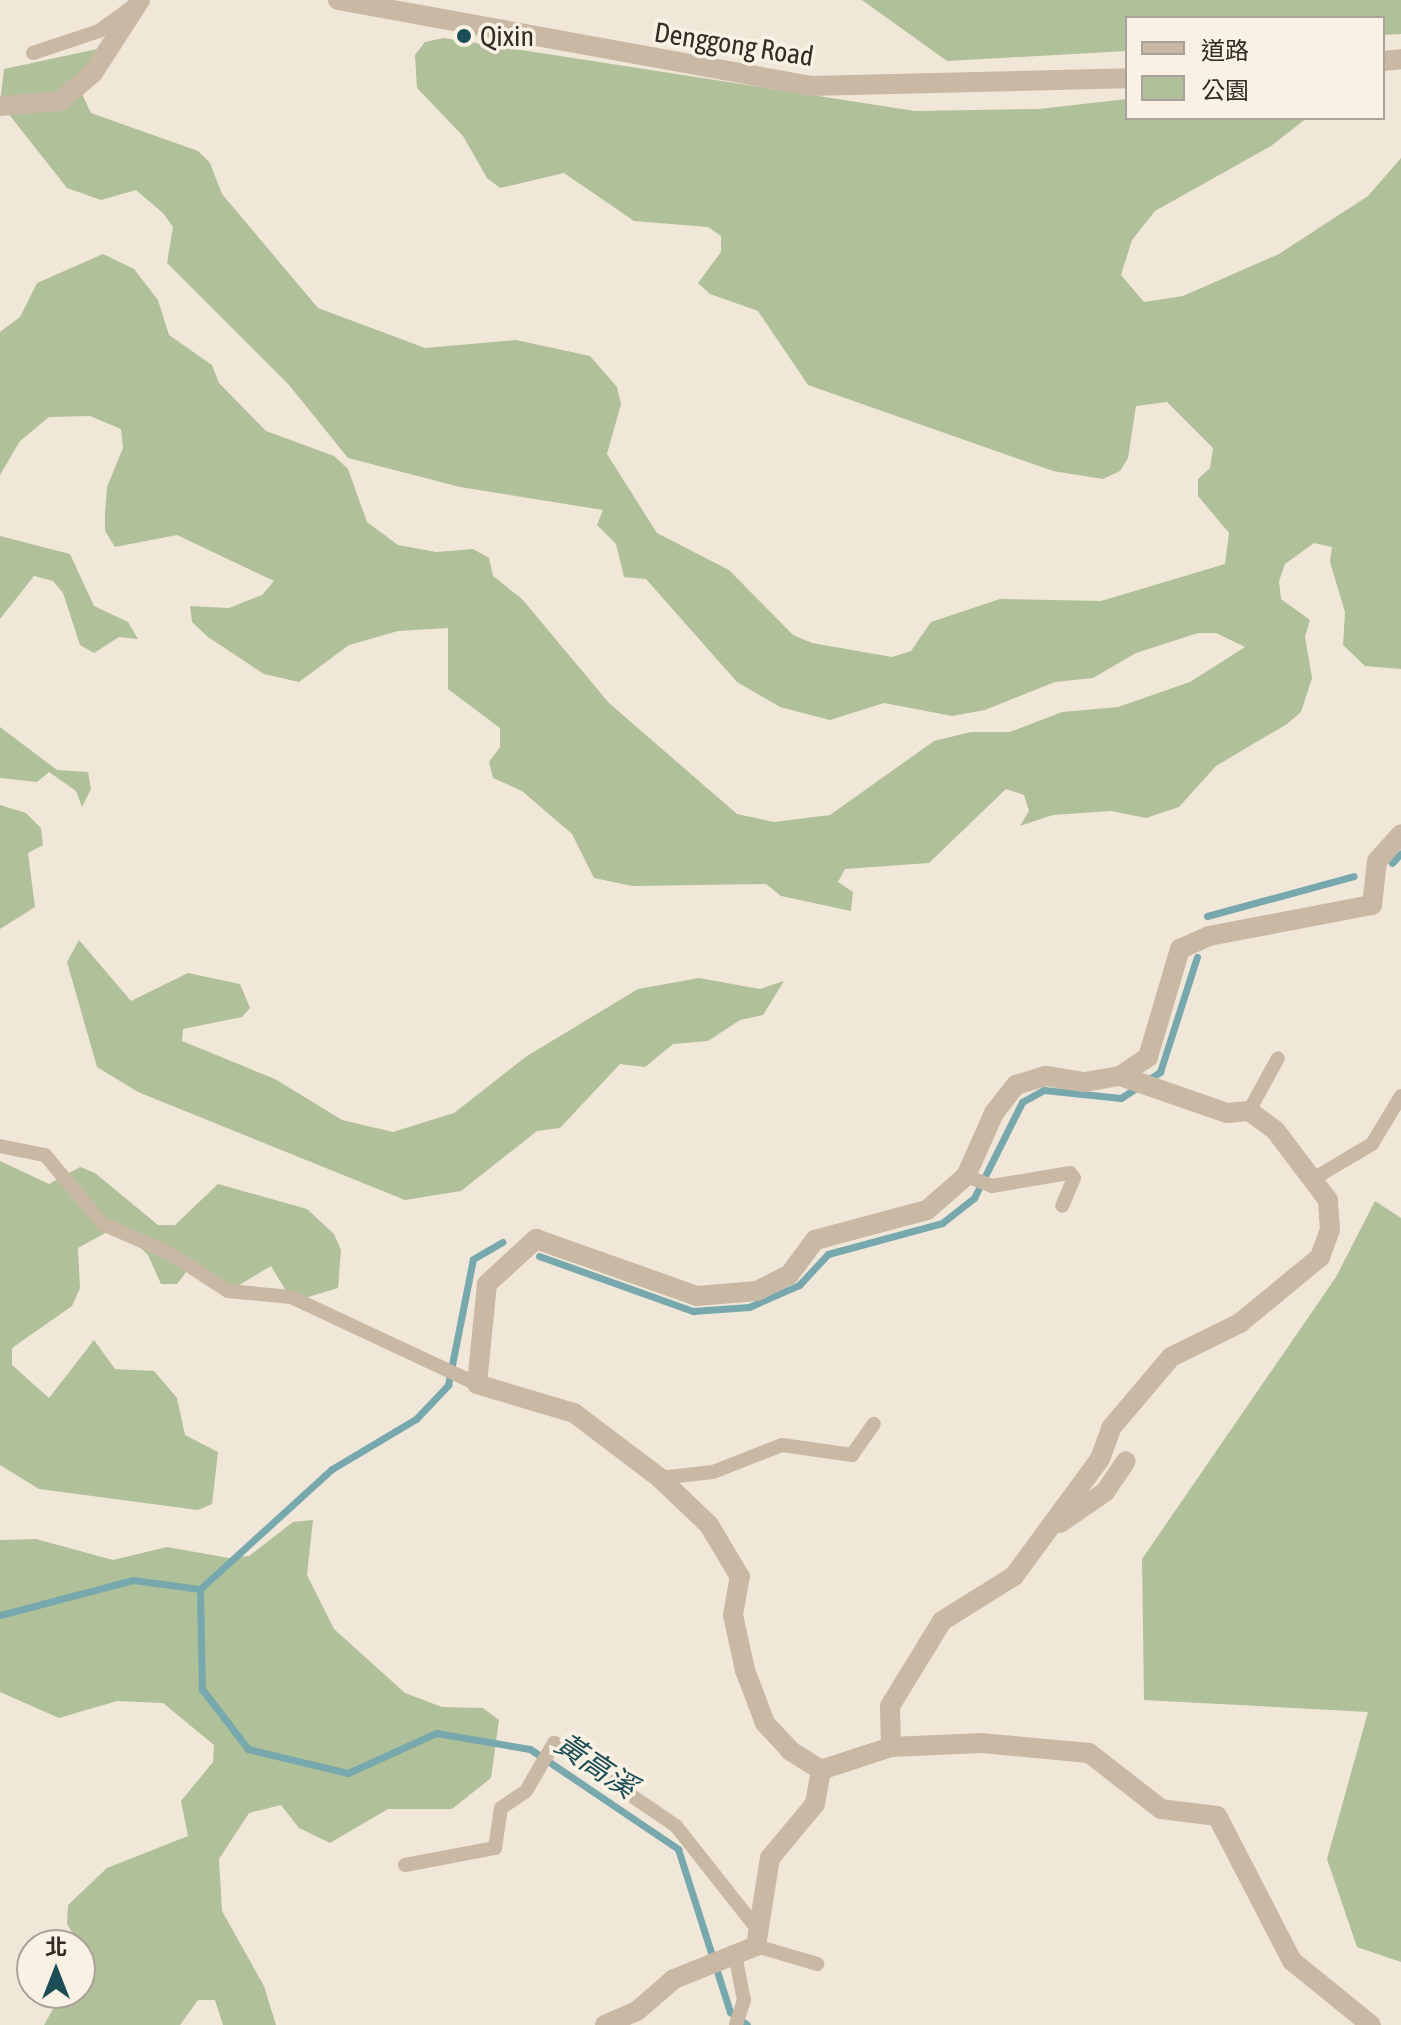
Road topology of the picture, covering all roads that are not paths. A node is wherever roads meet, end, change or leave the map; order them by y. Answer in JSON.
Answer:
{"nodes":[{"id":1,"x":338,"y":0,"type":"edge"},
{"id":2,"x":134,"y":5,"type":"edge"},
{"id":3,"x":33,"y":53,"type":"dead end"},
{"id":4,"x":1125,"y":78,"type":"edge"},
{"id":5,"x":0,"y":106,"type":"edge"},
{"id":6,"x":1401,"y":834,"type":"edge"},
{"id":7,"x":1278,"y":1058,"type":"dead end"},
{"id":8,"x":1120,"y":1076,"type":"junction"},
{"id":9,"x":1401,"y":1096,"type":"edge"},
{"id":10,"x":1249,"y":1111,"type":"junction"},
{"id":11,"x":0,"y":1146,"type":"edge"},
{"id":12,"x":966,"y":1176,"type":"junction"},
{"id":13,"x":1313,"y":1179,"type":"junction"},
{"id":14,"x":1062,"y":1206,"type":"dead end"},
{"id":15,"x":477,"y":1384,"type":"junction"},
{"id":16,"x":874,"y":1424,"type":"dead end"},
{"id":17,"x":1126,"y":1461,"type":"dead end"},
{"id":18,"x":660,"y":1478,"type":"junction"},
{"id":19,"x":1044,"y":1534,"type":"junction"},
{"id":20,"x":891,"y":1747,"type":"junction"},
{"id":21,"x":821,"y":1770,"type":"junction"},
{"id":22,"x":405,"y":1865,"type":"dead end"},
{"id":23,"x":757,"y":1938,"type":"junction"},
{"id":24,"x":735,"y":1955,"type":"junction"},
{"id":25,"x":817,"y":1964,"type":"dead end"},
{"id":26,"x":605,"y":2025,"type":"edge"},
{"id":27,"x":736,"y":2025,"type":"edge"},
{"id":28,"x":1371,"y":2025,"type":"edge"}],
"edges":[{"from":1,"to":4,"type":"street","name":"Denggong Road"},
{"from":2,"to":3,"type":"lane"},
{"from":2,"to":5,"type":"street"},
{"from":6,"to":8,"type":"street"},
{"from":7,"to":10,"type":"lane"},
{"from":8,"to":10,"type":"street"},
{"from":8,"to":12,"type":"street"},
{"from":9,"to":13,"type":"lane"},
{"from":10,"to":13,"type":"street"},
{"from":11,"to":15,"type":"lane"},
{"from":12,"to":14,"type":"lane"},
{"from":12,"to":15,"type":"street"},
{"from":13,"to":19,"type":"street"},
{"from":15,"to":18,"type":"street"},
{"from":16,"to":18,"type":"lane"},
{"from":17,"to":19,"type":"street"},
{"from":18,"to":21,"type":"street"},
{"from":19,"to":20,"type":"street"},
{"from":20,"to":21,"type":"street"},
{"from":20,"to":28,"type":"street"},
{"from":21,"to":23,"type":"street"},
{"from":22,"to":23,"type":"lane"},
{"from":23,"to":24,"type":"street"},
{"from":23,"to":25,"type":"lane"},
{"from":24,"to":26,"type":"street"},
{"from":24,"to":27,"type":"lane"}]}
